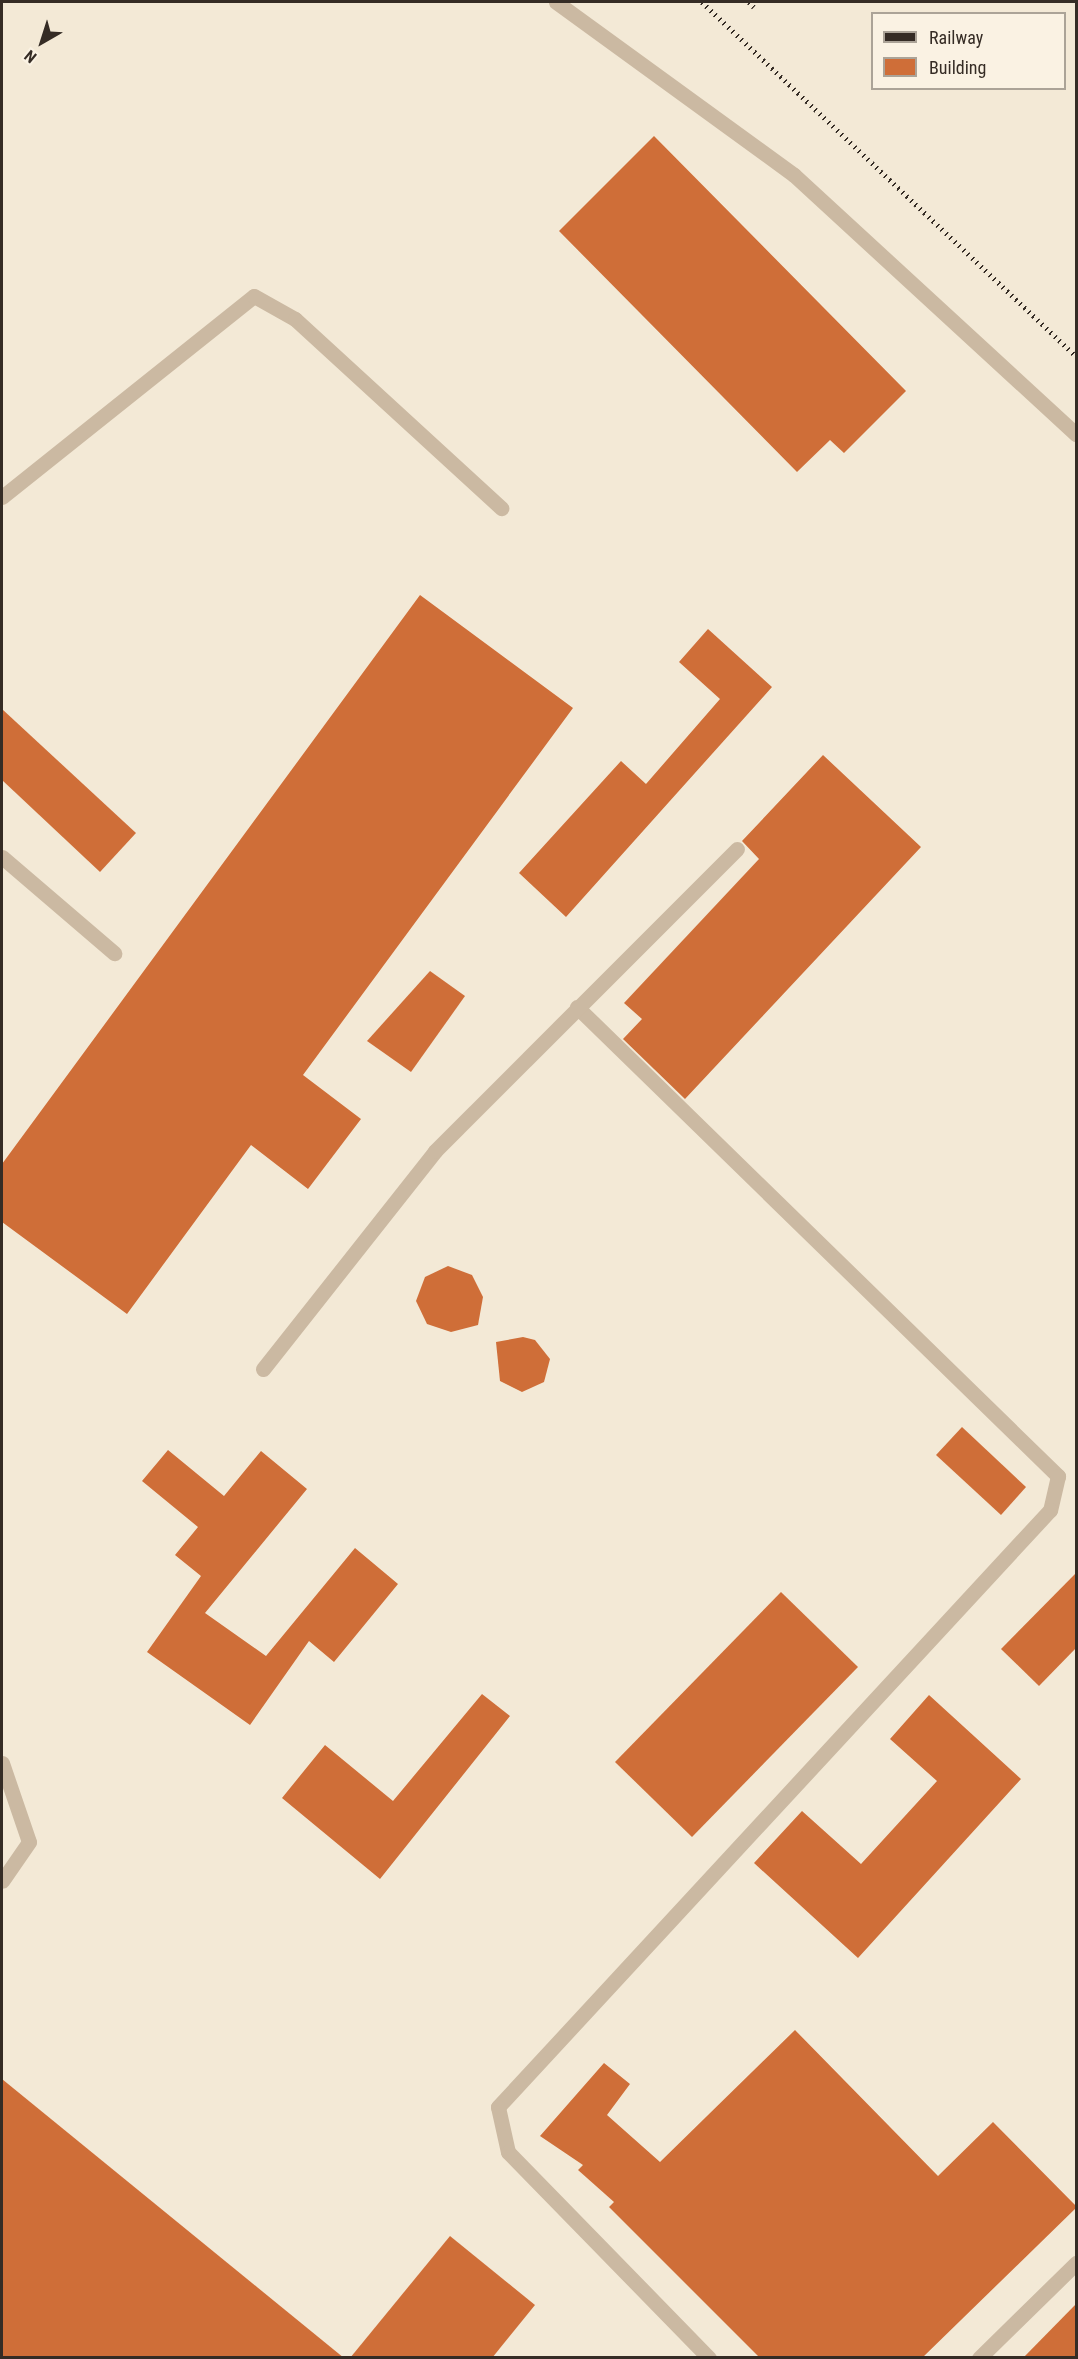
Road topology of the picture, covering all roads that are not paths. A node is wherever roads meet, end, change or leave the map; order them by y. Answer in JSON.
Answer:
{"nodes":[{"id":1,"x":556,"y":2,"type":"edge"},
{"id":2,"x":1077,"y":434,"type":"edge"},
{"id":3,"x":2,"y":497,"type":"edge"},
{"id":4,"x":501,"y":508,"type":"dead end"},
{"id":5,"x":737,"y":849,"type":"dead end"},
{"id":6,"x":2,"y":857,"type":"edge"},
{"id":7,"x":114,"y":953,"type":"dead end"},
{"id":8,"x":577,"y":1007,"type":"junction"},
{"id":9,"x":263,"y":1369,"type":"dead end"},
{"id":10,"x":2,"y":1763,"type":"edge"},
{"id":11,"x":2,"y":1881,"type":"edge"},
{"id":12,"x":1077,"y":2263,"type":"edge"},
{"id":13,"x":709,"y":2358,"type":"edge"},
{"id":14,"x":979,"y":2358,"type":"edge"}],
"edges":[{"from":1,"to":2,"type":"lane"},
{"from":3,"to":4,"type":"lane"},
{"from":5,"to":8,"type":"lane"},
{"from":6,"to":7,"type":"lane"},
{"from":8,"to":9,"type":"lane"},
{"from":8,"to":13,"type":"lane"},
{"from":10,"to":11,"type":"lane"},
{"from":12,"to":14,"type":"lane"}]}
